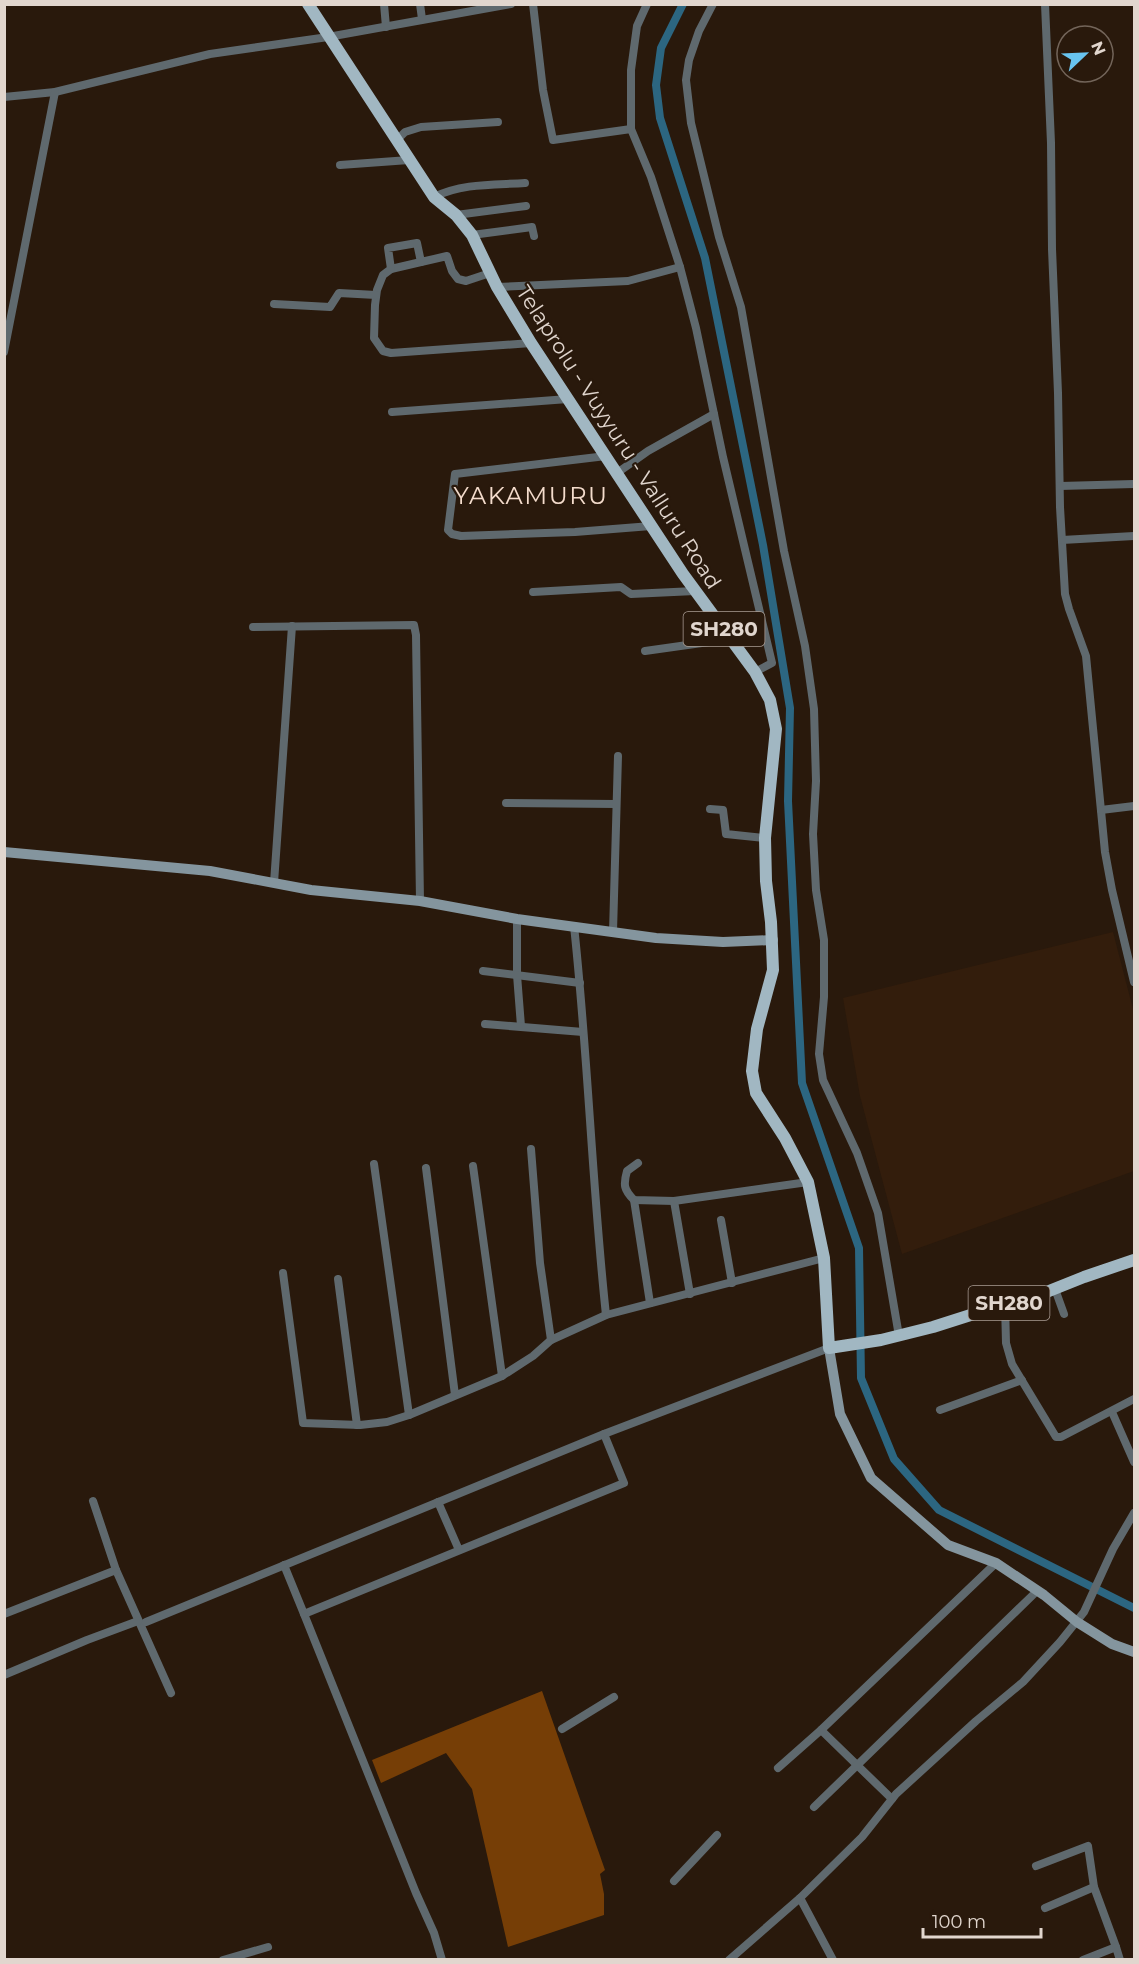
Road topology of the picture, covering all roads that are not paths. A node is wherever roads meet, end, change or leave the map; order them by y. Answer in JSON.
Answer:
{"nodes":[{"id":1,"x":308,"y":4,"type":"edge"},
{"id":2,"x":384,"y":4,"type":"edge"},
{"id":3,"x":420,"y":4,"type":"edge"},
{"id":4,"x":511,"y":4,"type":"edge"},
{"id":5,"x":533,"y":4,"type":"edge"},
{"id":6,"x":647,"y":4,"type":"edge"},
{"id":7,"x":713,"y":4,"type":"edge"},
{"id":8,"x":1045,"y":4,"type":"edge"},
{"id":9,"x":479,"y":7,"type":"edge"},
{"id":10,"x":422,"y":19,"type":"junction"},
{"id":11,"x":386,"y":27,"type":"junction"},
{"id":12,"x":328,"y":37,"type":"junction"},
{"id":13,"x":55,"y":92,"type":"junction"},
{"id":14,"x":4,"y":97,"type":"edge"},
{"id":15,"x":498,"y":122,"type":"dead end"},
{"id":16,"x":631,"y":129,"type":"junction"},
{"id":17,"x":397,"y":140,"type":"junction"},
{"id":18,"x":409,"y":160,"type":"junction"},
{"id":19,"x":340,"y":165,"type":"dead end"},
{"id":20,"x":525,"y":183,"type":"dead end"},
{"id":21,"x":434,"y":197,"type":"junction"},
{"id":22,"x":526,"y":206,"type":"dead end"},
{"id":23,"x":456,"y":215,"type":"junction"},
{"id":24,"x":472,"y":235,"type":"junction"},
{"id":25,"x":534,"y":236,"type":"dead end"},
{"id":26,"x":421,"y":262,"type":"junction"},
{"id":27,"x":680,"y":267,"type":"junction"},
{"id":28,"x":391,"y":269,"type":"junction"},
{"id":29,"x":490,"y":273,"type":"junction"},
{"id":30,"x":497,"y":287,"type":"junction"},
{"id":31,"x":376,"y":295,"type":"junction"},
{"id":32,"x":274,"y":304,"type":"dead end"},
{"id":33,"x":531,"y":343,"type":"junction"},
{"id":34,"x":4,"y":352,"type":"edge"},
{"id":35,"x":568,"y":399,"type":"junction"},
{"id":36,"x":392,"y":412,"type":"dead end"},
{"id":37,"x":714,"y":414,"type":"junction"},
{"id":38,"x":606,"y":456,"type":"junction"},
{"id":39,"x":617,"y":473,"type":"junction"},
{"id":40,"x":1134,"y":484,"type":"edge"},
{"id":41,"x":1060,"y":486,"type":"junction"},
{"id":42,"x":651,"y":526,"type":"junction"},
{"id":43,"x":1134,"y":536,"type":"edge"},
{"id":44,"x":1062,"y":540,"type":"junction"},
{"id":45,"x":695,"y":591,"type":"junction"},
{"id":46,"x":533,"y":592,"type":"dead end"},
{"id":47,"x":292,"y":626,"type":"junction"},
{"id":48,"x":253,"y":627,"type":"dead end"},
{"id":49,"x":730,"y":639,"type":"junction"},
{"id":50,"x":645,"y":651,"type":"dead end"},
{"id":51,"x":755,"y":672,"type":"junction"},
{"id":52,"x":618,"y":756,"type":"dead end"},
{"id":53,"x":506,"y":803,"type":"dead end"},
{"id":54,"x":616,"y":804,"type":"junction"},
{"id":55,"x":1134,"y":806,"type":"edge"},
{"id":56,"x":710,"y":808,"type":"dead end"},
{"id":57,"x":1101,"y":810,"type":"junction"},
{"id":58,"x":765,"y":838,"type":"junction"},
{"id":59,"x":4,"y":852,"type":"edge"},
{"id":60,"x":274,"y":883,"type":"junction"},
{"id":61,"x":420,"y":901,"type":"junction"},
{"id":62,"x":517,"y":919,"type":"junction"},
{"id":63,"x":574,"y":926,"type":"junction"},
{"id":64,"x":613,"y":932,"type":"junction"},
{"id":65,"x":773,"y":940,"type":"junction"},
{"id":66,"x":483,"y":971,"type":"dead end"},
{"id":67,"x":517,"y":975,"type":"junction"},
{"id":68,"x":1134,"y":982,"type":"edge"},
{"id":69,"x":580,"y":983,"type":"junction"},
{"id":70,"x":484,"y":1024,"type":"dead end"},
{"id":71,"x":520,"y":1026,"type":"junction"},
{"id":72,"x":582,"y":1032,"type":"junction"},
{"id":73,"x":531,"y":1149,"type":"dead end"},
{"id":74,"x":638,"y":1163,"type":"dead end"},
{"id":75,"x":374,"y":1164,"type":"dead end"},
{"id":76,"x":473,"y":1166,"type":"dead end"},
{"id":77,"x":426,"y":1168,"type":"dead end"},
{"id":78,"x":808,"y":1182,"type":"junction"},
{"id":79,"x":634,"y":1200,"type":"junction"},
{"id":80,"x":674,"y":1201,"type":"junction"},
{"id":81,"x":721,"y":1220,"type":"dead end"},
{"id":82,"x":824,"y":1258,"type":"junction"},
{"id":83,"x":1134,"y":1260,"type":"edge"},
{"id":84,"x":283,"y":1273,"type":"dead end"},
{"id":85,"x":338,"y":1279,"type":"dead end"},
{"id":86,"x":732,"y":1283,"type":"junction"},
{"id":87,"x":1055,"y":1289,"type":"junction"},
{"id":88,"x":690,"y":1294,"type":"junction"},
{"id":89,"x":650,"y":1303,"type":"junction"},
{"id":90,"x":1005,"y":1304,"type":"junction"},
{"id":91,"x":1064,"y":1314,"type":"dead end"},
{"id":92,"x":606,"y":1315,"type":"junction"},
{"id":93,"x":899,"y":1336,"type":"junction"},
{"id":94,"x":551,"y":1340,"type":"junction"},
{"id":95,"x":836,"y":1347,"type":"junction"},
{"id":96,"x":502,"y":1376,"type":"junction"},
{"id":97,"x":1022,"y":1380,"type":"junction"},
{"id":98,"x":455,"y":1395,"type":"junction"},
{"id":99,"x":1134,"y":1399,"type":"edge"},
{"id":100,"x":940,"y":1410,"type":"dead end"},
{"id":101,"x":1112,"y":1412,"type":"junction"},
{"id":102,"x":409,"y":1415,"type":"junction"},
{"id":103,"x":357,"y":1425,"type":"junction"},
{"id":104,"x":604,"y":1434,"type":"junction"},
{"id":105,"x":1134,"y":1462,"type":"edge"},
{"id":106,"x":93,"y":1501,"type":"dead end"},
{"id":107,"x":438,"y":1502,"type":"junction"},
{"id":108,"x":1134,"y":1512,"type":"edge"},
{"id":109,"x":459,"y":1550,"type":"junction"},
{"id":110,"x":996,"y":1563,"type":"junction"},
{"id":111,"x":284,"y":1565,"type":"junction"},
{"id":112,"x":116,"y":1570,"type":"junction"},
{"id":113,"x":1037,"y":1591,"type":"junction"},
{"id":114,"x":4,"y":1614,"type":"edge"},
{"id":115,"x":304,"y":1614,"type":"junction"},
{"id":116,"x":142,"y":1622,"type":"junction"},
{"id":117,"x":1077,"y":1622,"type":"junction"},
{"id":118,"x":1134,"y":1652,"type":"edge"},
{"id":119,"x":4,"y":1675,"type":"edge"},
{"id":120,"x":171,"y":1693,"type":"dead end"},
{"id":121,"x":614,"y":1697,"type":"dead end"},
{"id":122,"x":562,"y":1729,"type":"dead end"},
{"id":123,"x":822,"y":1730,"type":"junction"},
{"id":124,"x":778,"y":1768,"type":"dead end"},
{"id":125,"x":892,"y":1799,"type":"junction"},
{"id":126,"x":814,"y":1807,"type":"dead end"},
{"id":127,"x":717,"y":1835,"type":"dead end"},
{"id":128,"x":1036,"y":1866,"type":"dead end"},
{"id":129,"x":674,"y":1881,"type":"dead end"},
{"id":130,"x":1094,"y":1887,"type":"junction"},
{"id":131,"x":800,"y":1898,"type":"junction"},
{"id":132,"x":1045,"y":1908,"type":"dead end"},
{"id":133,"x":268,"y":1947,"type":"dead end"},
{"id":134,"x":1116,"y":1947,"type":"junction"},
{"id":135,"x":223,"y":1959,"type":"edge"},
{"id":136,"x":442,"y":1959,"type":"edge"},
{"id":137,"x":729,"y":1959,"type":"edge"},
{"id":138,"x":833,"y":1959,"type":"edge"},
{"id":139,"x":1083,"y":1959,"type":"edge"},
{"id":140,"x":1120,"y":1959,"type":"edge"}],
"edges":[{"from":1,"to":12,"type":"main road","name":"Telaprolu - Vuyyuru - Valluru Road","number":"SH280"},
{"from":2,"to":11,"type":"street"},
{"from":3,"to":10,"type":"street"},
{"from":4,"to":9,"type":"street"},
{"from":5,"to":16,"type":"street"},
{"from":6,"to":16,"type":"street"},
{"from":7,"to":93,"type":"street"},
{"from":8,"to":41,"type":"street"},
{"from":9,"to":10,"type":"street"},
{"from":10,"to":11,"type":"street"},
{"from":11,"to":12,"type":"street"},
{"from":12,"to":13,"type":"street"},
{"from":12,"to":17,"type":"main road","name":"Telaprolu - Vuyyuru - Valluru Road","number":"SH280"},
{"from":13,"to":14,"type":"street"},
{"from":13,"to":34,"type":"street"},
{"from":15,"to":17,"type":"street"},
{"from":16,"to":27,"type":"street"},
{"from":17,"to":18,"type":"main road","name":"Telaprolu - Vuyyuru - Valluru Road","number":"SH280"},
{"from":18,"to":19,"type":"street"},
{"from":18,"to":21,"type":"main road","name":"Telaprolu - Vuyyuru - Valluru Road","number":"SH280"},
{"from":20,"to":21,"type":"street"},
{"from":21,"to":23,"type":"main road","name":"Telaprolu - Vuyyuru - Valluru Road","number":"SH280"},
{"from":22,"to":23,"type":"street"},
{"from":23,"to":24,"type":"main road","name":"Telaprolu - Vuyyuru - Valluru Road","number":"SH280"},
{"from":24,"to":25,"type":"street"},
{"from":24,"to":29,"type":"main road","name":"Telaprolu - Vuyyuru - Valluru Road","number":"SH280"},
{"from":26,"to":28,"type":"street"},
{"from":26,"to":28,"type":"street"},
{"from":26,"to":29,"type":"street"},
{"from":27,"to":30,"type":"street"},
{"from":27,"to":37,"type":"street"},
{"from":28,"to":31,"type":"street"},
{"from":29,"to":30,"type":"main road","name":"Telaprolu - Vuyyuru - Valluru Road","number":"SH280"},
{"from":30,"to":33,"type":"main road","name":"Telaprolu - Vuyyuru - Valluru Road","number":"SH280"},
{"from":31,"to":32,"type":"street"},
{"from":31,"to":33,"type":"street"},
{"from":33,"to":35,"type":"main road","name":"Telaprolu - Vuyyuru - Valluru Road","number":"SH280"},
{"from":35,"to":36,"type":"street"},
{"from":35,"to":38,"type":"main road","name":"Telaprolu - Vuyyuru - Valluru Road","number":"SH280"},
{"from":37,"to":39,"type":"street"},
{"from":37,"to":51,"type":"street"},
{"from":38,"to":39,"type":"main road","name":"Telaprolu - Vuyyuru - Valluru Road","number":"SH280"},
{"from":38,"to":42,"type":"street"},
{"from":39,"to":42,"type":"main road","name":"Telaprolu - Vuyyuru - Valluru Road","number":"SH280"},
{"from":40,"to":41,"type":"street"},
{"from":41,"to":44,"type":"street"},
{"from":42,"to":45,"type":"main road","name":"Telaprolu - Vuyyuru - Valluru Road","number":"SH280"},
{"from":43,"to":44,"type":"street"},
{"from":44,"to":57,"type":"street"},
{"from":45,"to":46,"type":"street"},
{"from":45,"to":49,"type":"main road","name":"Telaprolu - Vuyyuru - Valluru Road","number":"SH280"},
{"from":47,"to":48,"type":"street"},
{"from":47,"to":60,"type":"street"},
{"from":47,"to":61,"type":"street"},
{"from":49,"to":50,"type":"street"},
{"from":49,"to":51,"type":"main road","name":"Telaprolu - Vuyyuru - Valluru Road","number":"SH280"},
{"from":51,"to":58,"type":"main road","name":"Telaprolu - Vuyyuru - Valluru Road","number":"SH280"},
{"from":52,"to":54,"type":"street"},
{"from":53,"to":54,"type":"street"},
{"from":54,"to":64,"type":"street"},
{"from":55,"to":57,"type":"street"},
{"from":56,"to":58,"type":"street"},
{"from":57,"to":68,"type":"street"},
{"from":58,"to":65,"type":"main road","name":"Telaprolu - Vuyyuru - Valluru Road","number":"SH280"},
{"from":59,"to":60,"type":"main road"},
{"from":60,"to":61,"type":"main road"},
{"from":61,"to":62,"type":"main road"},
{"from":62,"to":63,"type":"main road"},
{"from":62,"to":67,"type":"street"},
{"from":63,"to":64,"type":"main road"},
{"from":63,"to":69,"type":"street"},
{"from":64,"to":65,"type":"main road"},
{"from":65,"to":78,"type":"main road","name":"Telaprolu - Vuyyuru - Valluru Road","number":"SH280"},
{"from":66,"to":67,"type":"street"},
{"from":67,"to":69,"type":"street"},
{"from":67,"to":71,"type":"street"},
{"from":69,"to":72,"type":"street"},
{"from":70,"to":71,"type":"street"},
{"from":71,"to":72,"type":"street"},
{"from":72,"to":92,"type":"street"},
{"from":73,"to":94,"type":"street"},
{"from":74,"to":79,"type":"street"},
{"from":75,"to":102,"type":"street"},
{"from":76,"to":96,"type":"street"},
{"from":77,"to":98,"type":"street"},
{"from":78,"to":80,"type":"street"},
{"from":78,"to":82,"type":"main road","name":"Telaprolu - Vuyyuru - Valluru Road","number":"SH280"},
{"from":79,"to":80,"type":"street"},
{"from":79,"to":89,"type":"street"},
{"from":80,"to":88,"type":"street"},
{"from":81,"to":86,"type":"street"},
{"from":82,"to":86,"type":"street"},
{"from":82,"to":95,"type":"main road","name":"Telaprolu - Vuyyuru - Valluru Road","number":"SH280"},
{"from":83,"to":87,"type":"main road","number":"SH280"},
{"from":84,"to":103,"type":"street"},
{"from":85,"to":103,"type":"street"},
{"from":86,"to":88,"type":"street"},
{"from":87,"to":90,"type":"main road","number":"SH280"},
{"from":87,"to":91,"type":"street"},
{"from":88,"to":89,"type":"street"},
{"from":89,"to":92,"type":"street"},
{"from":90,"to":93,"type":"main road","number":"SH280"},
{"from":90,"to":97,"type":"street"},
{"from":92,"to":94,"type":"street"},
{"from":93,"to":95,"type":"main road","number":"SH280"},
{"from":94,"to":96,"type":"street"},
{"from":95,"to":104,"type":"street"},
{"from":95,"to":110,"type":"main road"},
{"from":96,"to":98,"type":"street"},
{"from":97,"to":100,"type":"street"},
{"from":97,"to":101,"type":"street"},
{"from":98,"to":102,"type":"street"},
{"from":99,"to":101,"type":"street"},
{"from":101,"to":105,"type":"street"},
{"from":102,"to":103,"type":"street"},
{"from":104,"to":107,"type":"street"},
{"from":104,"to":109,"type":"street"},
{"from":106,"to":112,"type":"street"},
{"from":107,"to":109,"type":"street"},
{"from":107,"to":111,"type":"street"},
{"from":108,"to":117,"type":"street"},
{"from":109,"to":115,"type":"street"},
{"from":110,"to":113,"type":"main road"},
{"from":110,"to":123,"type":"street"},
{"from":111,"to":115,"type":"street"},
{"from":111,"to":116,"type":"street"},
{"from":112,"to":114,"type":"street"},
{"from":112,"to":116,"type":"street"},
{"from":113,"to":117,"type":"main road"},
{"from":113,"to":126,"type":"street"},
{"from":115,"to":136,"type":"street"},
{"from":116,"to":119,"type":"street"},
{"from":116,"to":120,"type":"street"},
{"from":117,"to":118,"type":"main road"},
{"from":117,"to":125,"type":"street"},
{"from":121,"to":122,"type":"street"},
{"from":123,"to":124,"type":"street"},
{"from":123,"to":125,"type":"street"},
{"from":125,"to":131,"type":"street"},
{"from":127,"to":129,"type":"street"},
{"from":128,"to":130,"type":"street"},
{"from":130,"to":132,"type":"street"},
{"from":130,"to":134,"type":"street"},
{"from":131,"to":137,"type":"street"},
{"from":131,"to":138,"type":"street"},
{"from":133,"to":135,"type":"street"},
{"from":134,"to":139,"type":"street"},
{"from":134,"to":140,"type":"street"}]}
